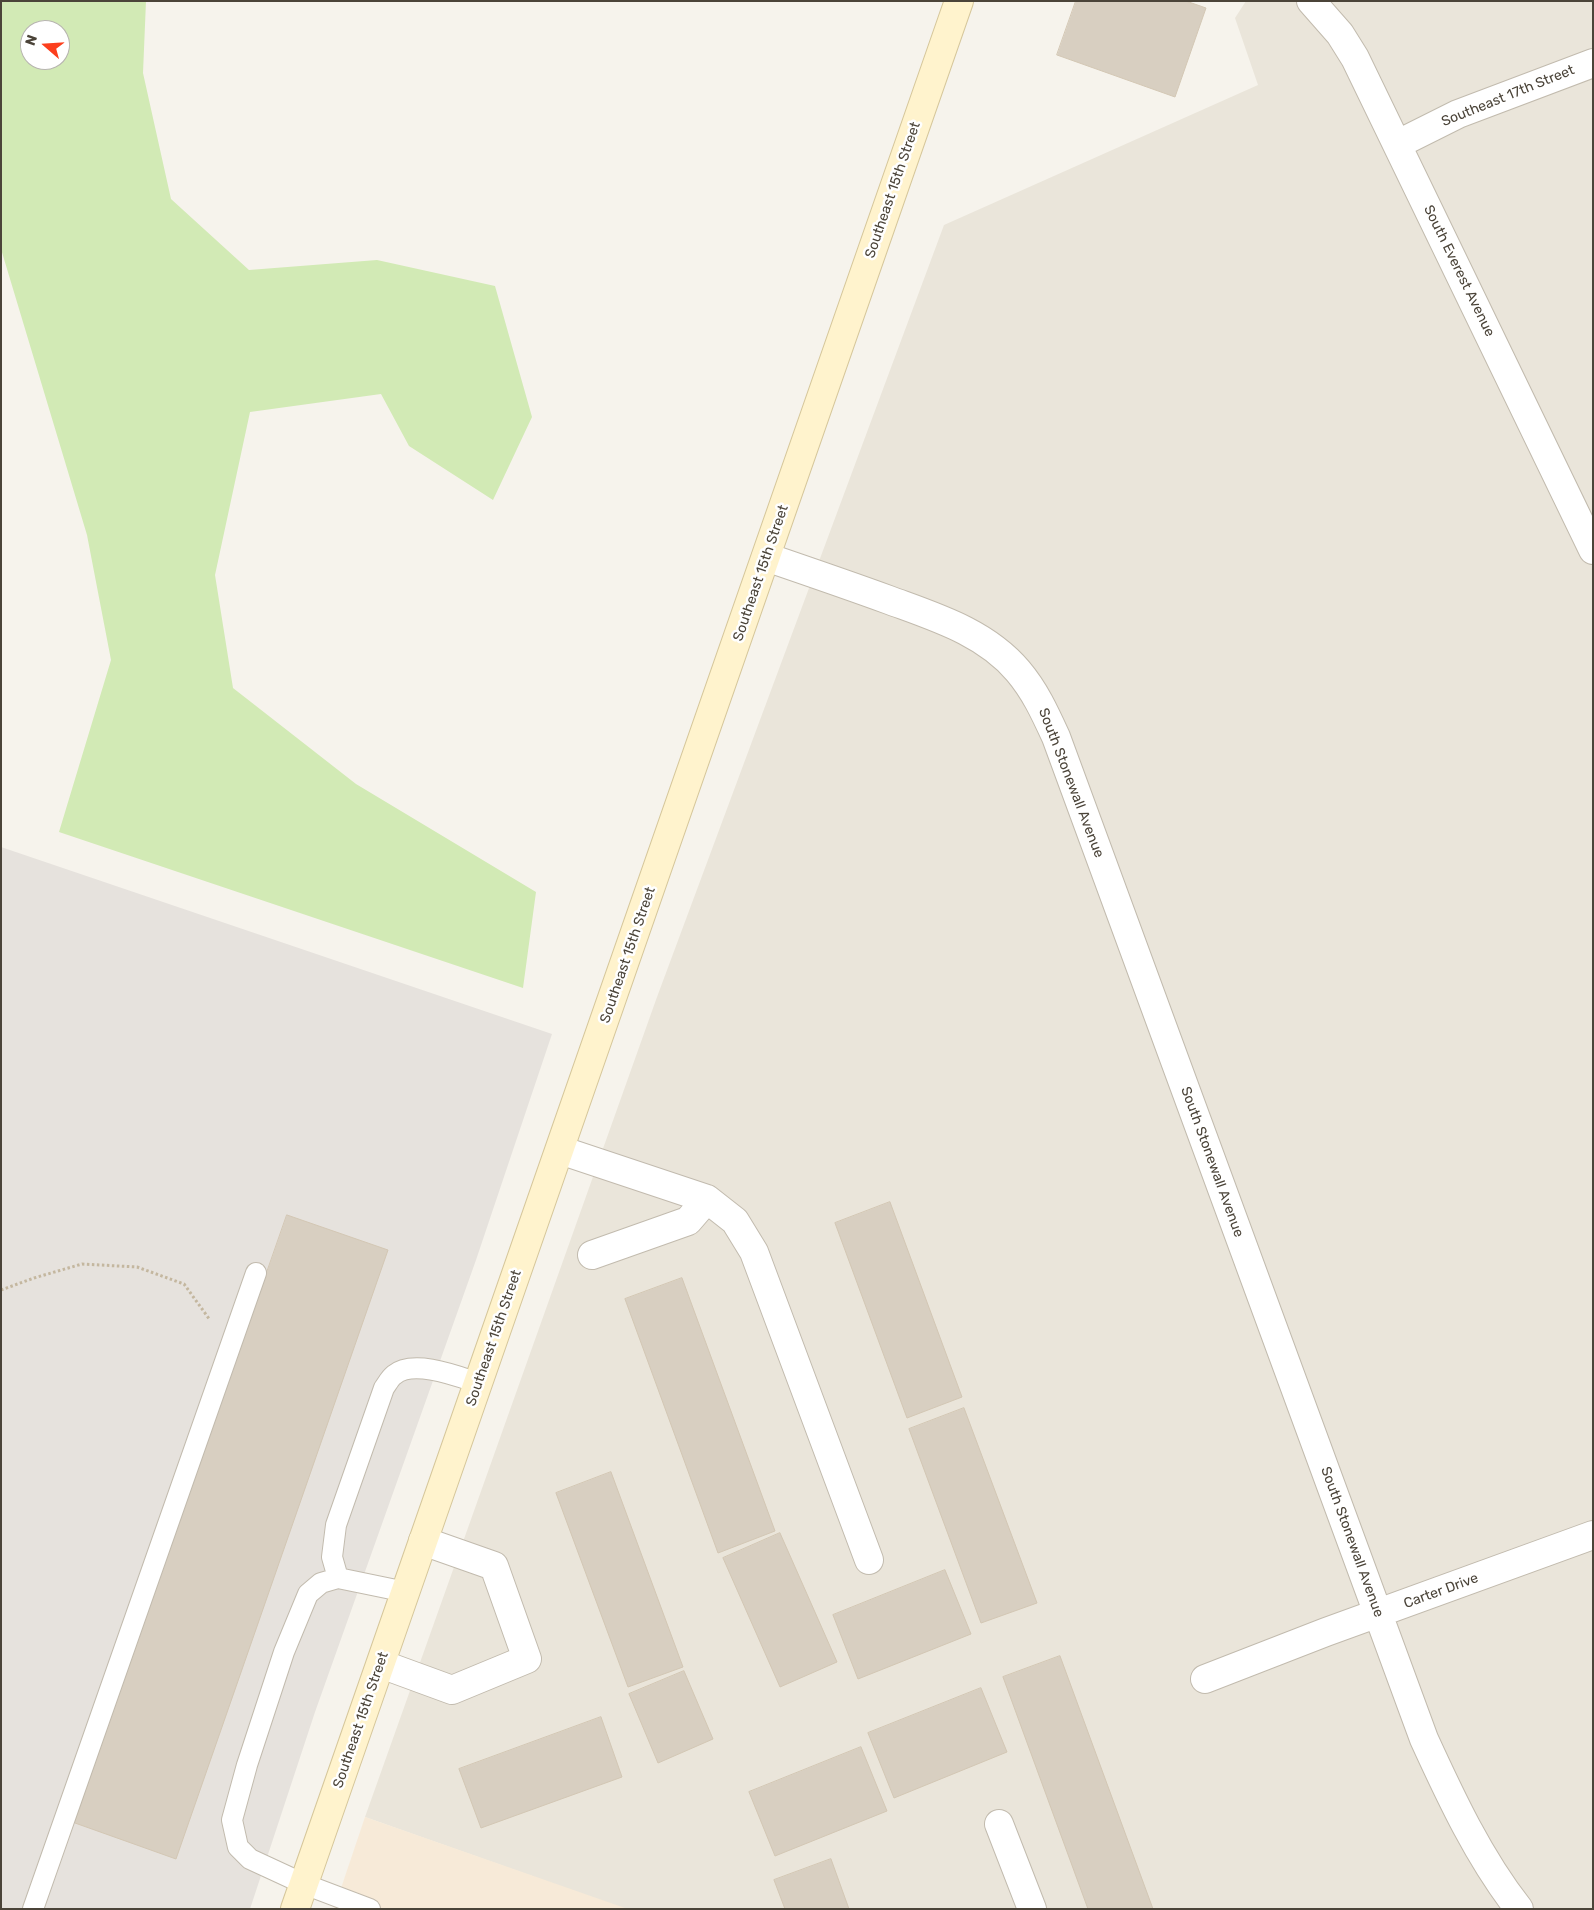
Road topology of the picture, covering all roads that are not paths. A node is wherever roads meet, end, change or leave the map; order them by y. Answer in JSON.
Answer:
{"nodes":[{"id":1,"x":959,"y":1,"type":"edge"},
{"id":2,"x":1310,"y":1,"type":"edge"},
{"id":3,"x":1593,"y":62,"type":"edge"},
{"id":4,"x":1398,"y":144,"type":"junction"},
{"id":5,"x":1593,"y":550,"type":"edge"},
{"id":6,"x":766,"y":557,"type":"junction"},
{"id":7,"x":560,"y":1150,"type":"junction"},
{"id":8,"x":707,"y":1199,"type":"junction"},
{"id":9,"x":592,"y":1255,"type":"dead end"},
{"id":10,"x":256,"y":1273,"type":"dead end"},
{"id":11,"x":478,"y":1383,"type":"junction"},
{"id":12,"x":1593,"y":1535,"type":"edge"},
{"id":13,"x":423,"y":1541,"type":"junction"},
{"id":14,"x":869,"y":1560,"type":"dead end"},
{"id":15,"x":338,"y":1578,"type":"junction"},
{"id":16,"x":406,"y":1592,"type":"junction"},
{"id":17,"x":1379,"y":1613,"type":"junction"},
{"id":18,"x":380,"y":1664,"type":"junction"},
{"id":19,"x":1205,"y":1679,"type":"dead end"},
{"id":20,"x":999,"y":1824,"type":"dead end"},
{"id":21,"x":300,"y":1896,"type":"edge"},
{"id":22,"x":33,"y":1909,"type":"edge"},
{"id":23,"x":370,"y":1909,"type":"edge"},
{"id":24,"x":1032,"y":1909,"type":"edge"},
{"id":25,"x":1519,"y":1909,"type":"edge"}],
"edges":[{"from":1,"to":6,"type":"main road","name":"Southeast 15th Street"},
{"from":2,"to":4,"type":"street","name":"South Everest Avenue"},
{"from":3,"to":4,"type":"street","name":"Southeast 17th Street"},
{"from":4,"to":5,"type":"street","name":"South Everest Avenue"},
{"from":6,"to":7,"type":"main road","name":"Southeast 15th Street"},
{"from":6,"to":17,"type":"street","name":"South Stonewall Avenue"},
{"from":7,"to":8,"type":"street"},
{"from":7,"to":11,"type":"main road","name":"Southeast 15th Street"},
{"from":8,"to":9,"type":"street"},
{"from":8,"to":14,"type":"street"},
{"from":10,"to":22,"type":"lane"},
{"from":11,"to":13,"type":"main road","name":"Southeast 15th Street"},
{"from":11,"to":15,"type":"lane"},
{"from":12,"to":17,"type":"street","name":"Carter Drive"},
{"from":13,"to":16,"type":"main road","name":"Southeast 15th Street"},
{"from":13,"to":18,"type":"street"},
{"from":15,"to":16,"type":"lane"},
{"from":15,"to":21,"type":"lane"},
{"from":16,"to":18,"type":"main road","name":"Southeast 15th Street"},
{"from":17,"to":19,"type":"street","name":"Carter Drive"},
{"from":17,"to":25,"type":"street","name":"South Stonewall Avenue"},
{"from":18,"to":21,"type":"main road","name":"Southeast 15th Street"},
{"from":20,"to":24,"type":"street"},
{"from":21,"to":23,"type":"lane"}]}
